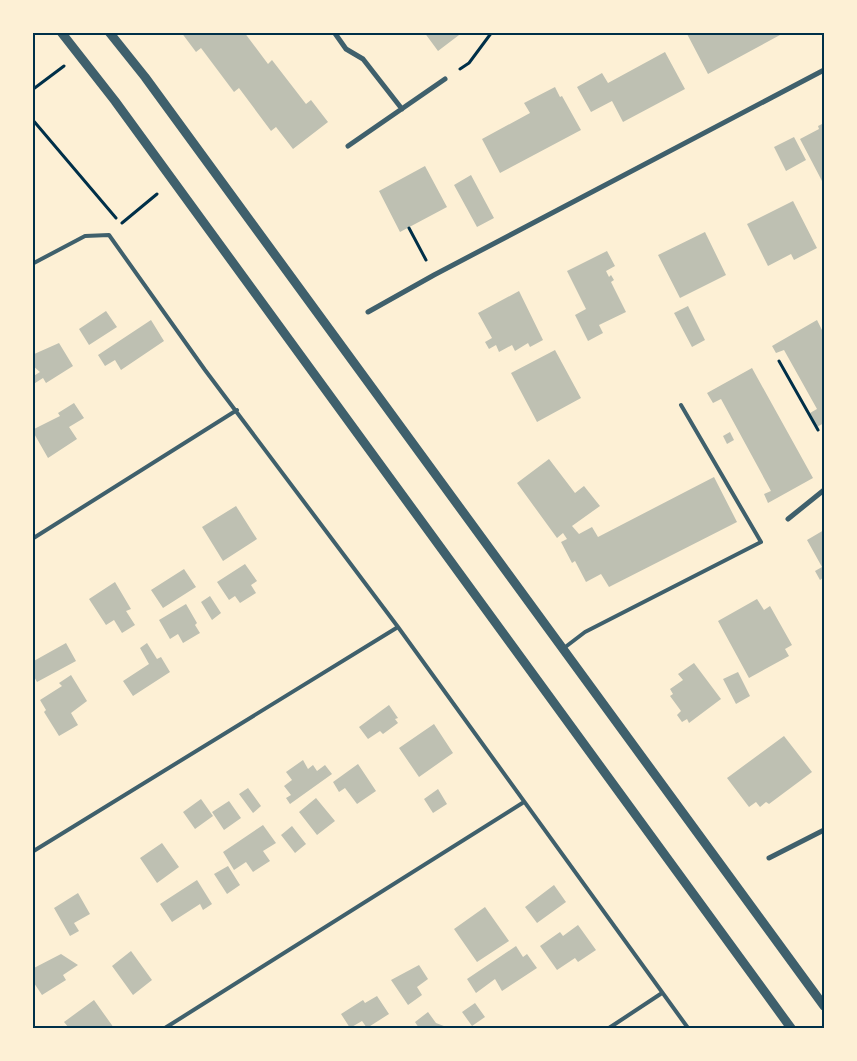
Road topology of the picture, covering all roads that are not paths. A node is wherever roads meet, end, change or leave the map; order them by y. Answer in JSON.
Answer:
{"nodes":[{"id":1,"x":60,"y":32,"type":"edge"},
{"id":2,"x":109,"y":32,"type":"edge"},
{"id":3,"x":334,"y":32,"type":"edge"},
{"id":4,"x":824,"y":70,"type":"edge"},
{"id":5,"x":445,"y":79,"type":"road end"},
{"id":6,"x":402,"y":109,"type":"junction"},
{"id":7,"x":348,"y":146,"type":"dead end"},
{"id":8,"x":32,"y":264,"type":"edge"},
{"id":9,"x":368,"y":312,"type":"dead end"},
{"id":10,"x":681,"y":405,"type":"dead end"},
{"id":11,"x":237,"y":410,"type":"junction"},
{"id":12,"x":824,"y":490,"type":"edge"},
{"id":13,"x":788,"y":519,"type":"dead end"},
{"id":14,"x":32,"y":539,"type":"edge"},
{"id":15,"x":398,"y":627,"type":"junction"},
{"id":16,"x":563,"y":648,"type":"junction"},
{"id":17,"x":524,"y":802,"type":"junction"},
{"id":18,"x":824,"y":830,"type":"edge"},
{"id":19,"x":32,"y":852,"type":"edge"},
{"id":20,"x":769,"y":858,"type":"dead end"},
{"id":21,"x":662,"y":992,"type":"junction"},
{"id":22,"x":824,"y":1006,"type":"edge"},
{"id":23,"x":165,"y":1028,"type":"edge"},
{"id":24,"x":609,"y":1028,"type":"edge"},
{"id":25,"x":688,"y":1028,"type":"edge"},
{"id":26,"x":791,"y":1028,"type":"edge"}],
"edges":[{"from":1,"to":26,"type":"street"},
{"from":2,"to":16,"type":"street"},
{"from":3,"to":6,"type":"street"},
{"from":4,"to":9,"type":"street"},
{"from":5,"to":6,"type":"street"},
{"from":6,"to":7,"type":"street"},
{"from":8,"to":11,"type":"lane"},
{"from":10,"to":16,"type":"lane"},
{"from":11,"to":14,"type":"lane"},
{"from":11,"to":15,"type":"lane"},
{"from":12,"to":13,"type":"street"},
{"from":15,"to":17,"type":"lane"},
{"from":15,"to":19,"type":"lane"},
{"from":16,"to":22,"type":"street"},
{"from":17,"to":21,"type":"lane"},
{"from":17,"to":23,"type":"lane"},
{"from":18,"to":20,"type":"street"},
{"from":21,"to":24,"type":"lane"},
{"from":21,"to":25,"type":"lane"}]}
